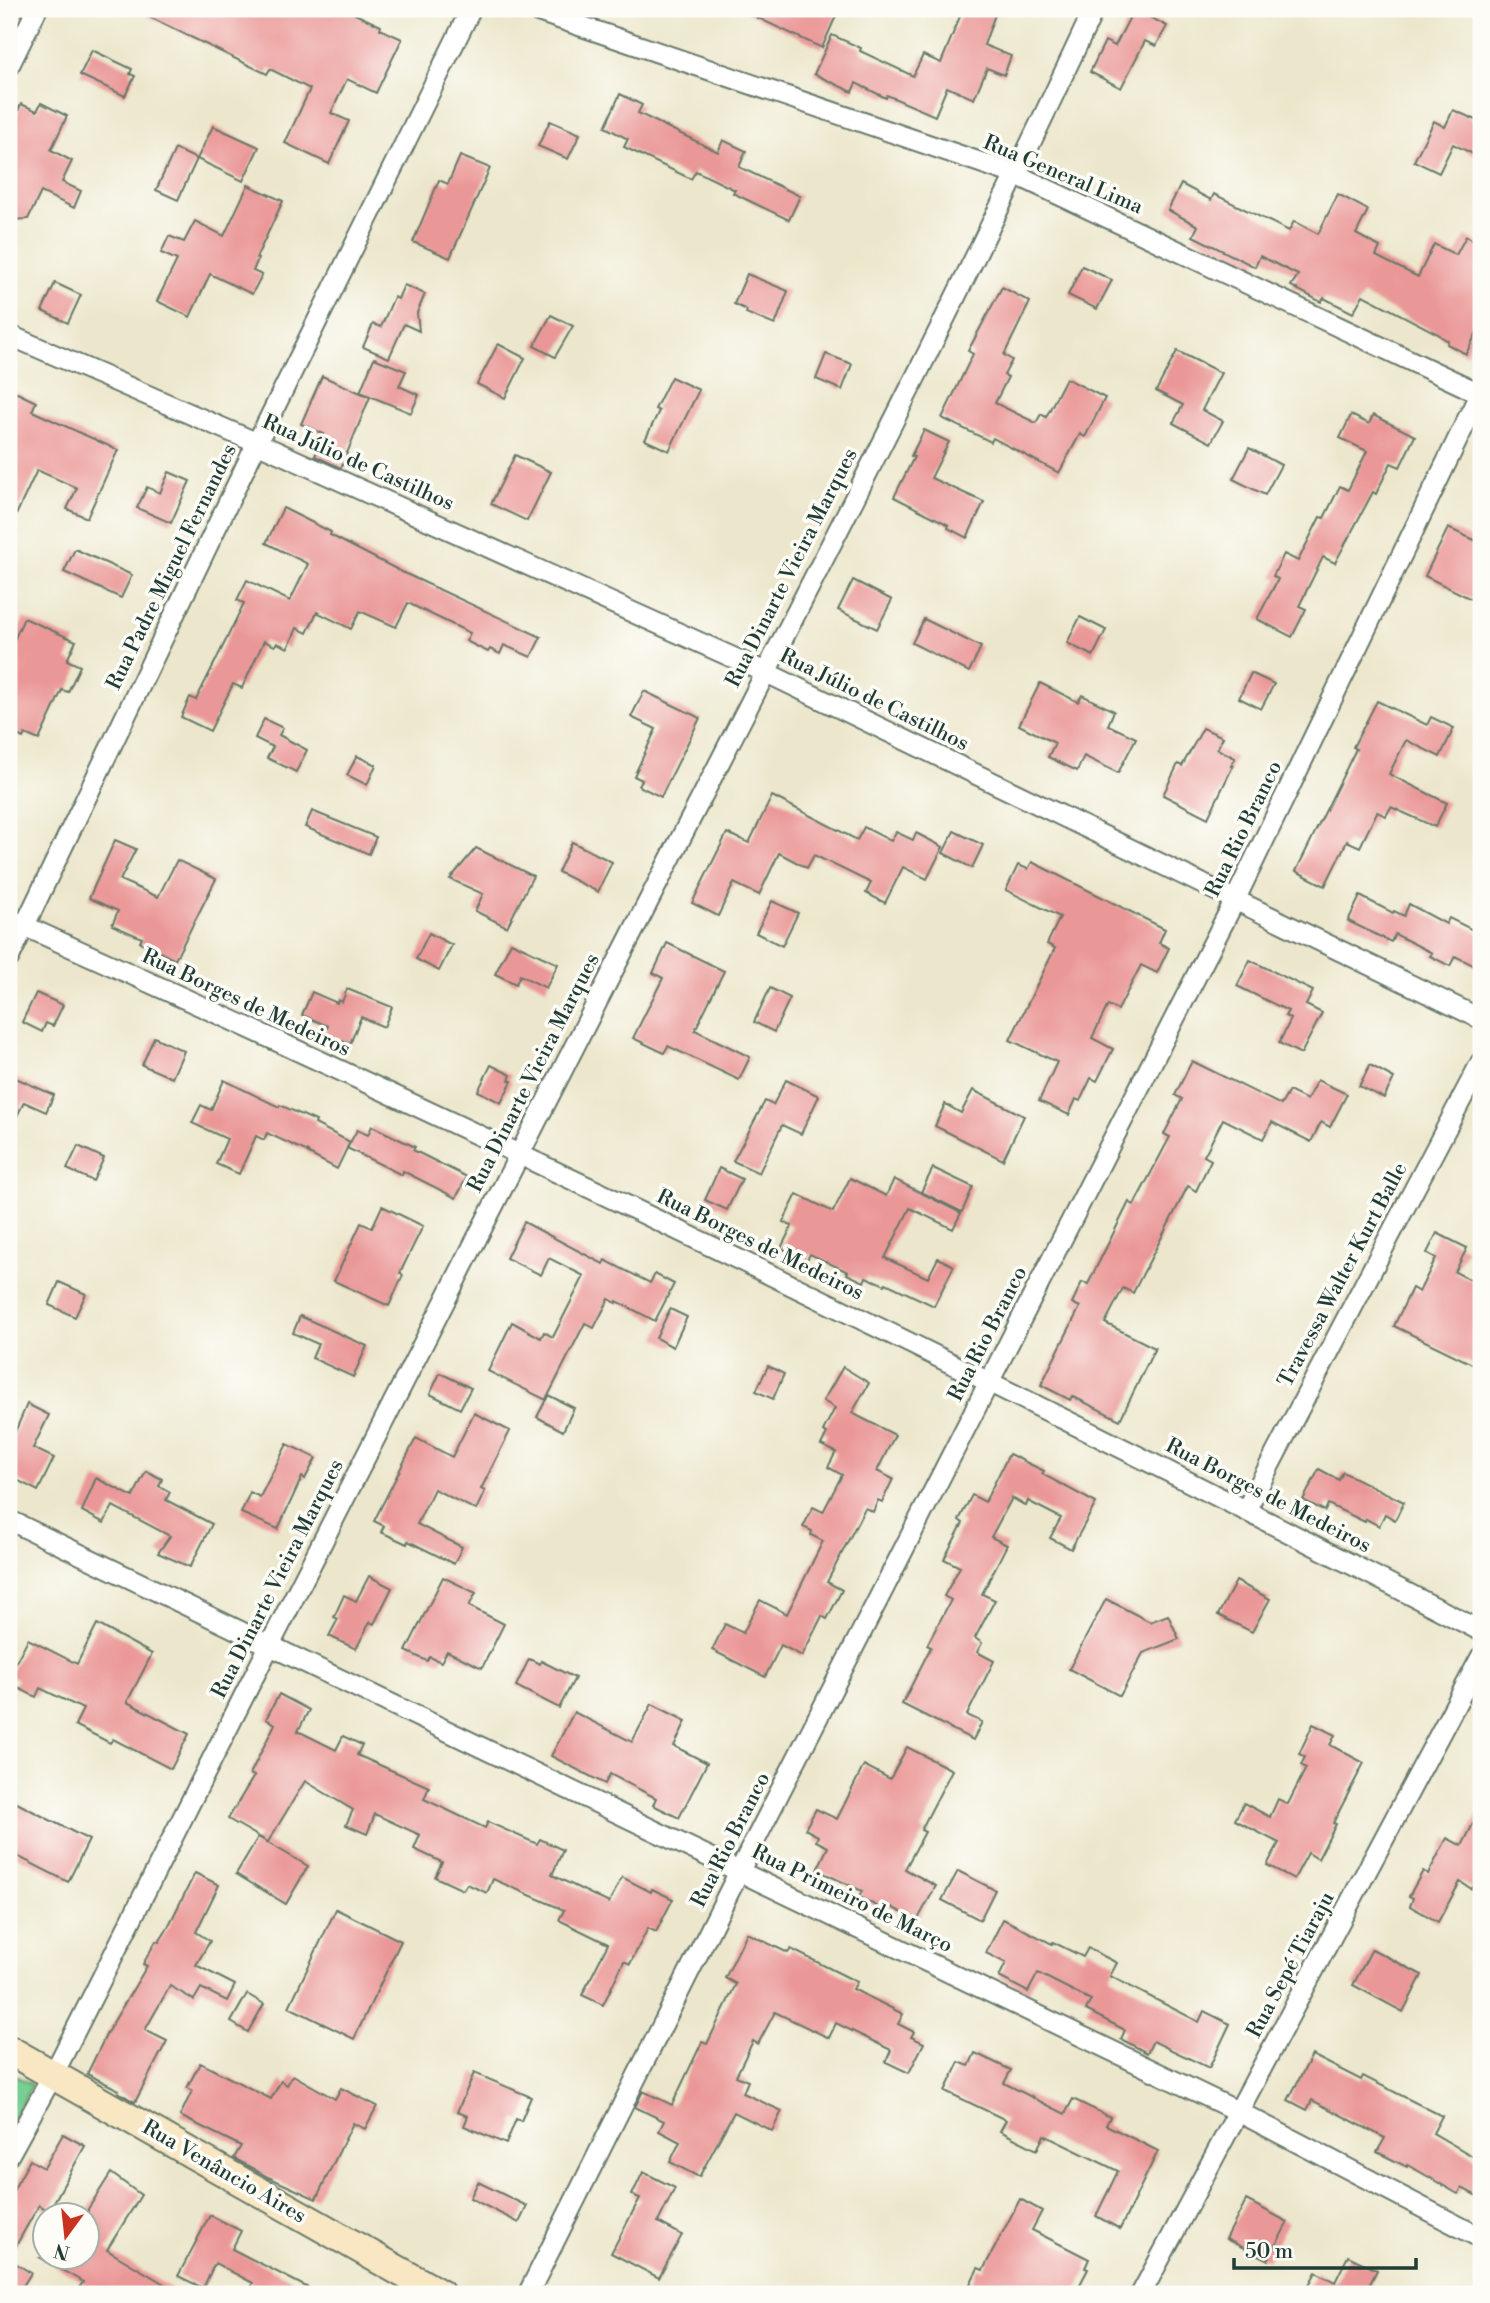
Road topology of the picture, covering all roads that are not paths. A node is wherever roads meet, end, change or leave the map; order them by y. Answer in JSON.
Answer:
{"nodes":[{"id":1,"x":37,"y":9,"type":"edge"},
{"id":2,"x":471,"y":9,"type":"edge"},
{"id":3,"x":531,"y":9,"type":"edge"},
{"id":4,"x":1094,"y":9,"type":"edge"},
{"id":5,"x":9,"y":66,"type":"edge"},
{"id":6,"x":1017,"y":175,"type":"junction"},
{"id":7,"x":9,"y":335,"type":"edge"},
{"id":8,"x":1481,"y":393,"type":"edge"},
{"id":9,"x":257,"y":443,"type":"junction"},
{"id":10,"x":765,"y":672,"type":"junction"},
{"id":11,"x":1236,"y":900,"type":"junction"},
{"id":12,"x":17,"y":923,"type":"edge"},
{"id":13,"x":9,"y":958,"type":"edge"},
{"id":14,"x":1481,"y":1019,"type":"edge"},
{"id":15,"x":1481,"y":1062,"type":"edge"},
{"id":16,"x":519,"y":1154,"type":"junction"},
{"id":17,"x":989,"y":1382,"type":"junction"},
{"id":18,"x":1246,"y":1510,"type":"junction"},
{"id":19,"x":9,"y":1520,"type":"edge"},
{"id":20,"x":1481,"y":1631,"type":"edge"},
{"id":21,"x":269,"y":1646,"type":"junction"},
{"id":22,"x":1481,"y":1657,"type":"edge"},
{"id":23,"x":740,"y":1870,"type":"junction"},
{"id":24,"x":9,"y":2050,"type":"edge"},
{"id":25,"x":53,"y":2074,"type":"junction"},
{"id":26,"x":1239,"y":2112,"type":"junction"},
{"id":27,"x":9,"y":2155,"type":"edge"},
{"id":28,"x":1481,"y":2238,"type":"edge"},
{"id":29,"x":439,"y":2294,"type":"edge"},
{"id":30,"x":528,"y":2294,"type":"edge"},
{"id":31,"x":1141,"y":2294,"type":"edge"}],
"edges":[{"from":1,"to":5,"type":"street"},
{"from":2,"to":9,"type":"street","name":"Rua Padre Miguel Fernandes"},
{"from":3,"to":6,"type":"street","name":"Rua General Lima"},
{"from":4,"to":6,"type":"street","name":"Rua Dinarte Vieira Marques"},
{"from":6,"to":8,"type":"street","name":"Rua General Lima"},
{"from":6,"to":10,"type":"street","name":"Rua Dinarte Vieira Marques"},
{"from":7,"to":9,"type":"street","name":"Rua Júlio de Castilhos"},
{"from":8,"to":11,"type":"street","name":"Rua Rio Branco"},
{"from":9,"to":10,"type":"street","name":"Rua Júlio de Castilhos"},
{"from":9,"to":12,"type":"street","name":"Rua Padre Miguel Fernandes"},
{"from":10,"to":11,"type":"street","name":"Rua Júlio de Castilhos"},
{"from":10,"to":16,"type":"street","name":"Rua Dinarte Vieira Marques"},
{"from":11,"to":14,"type":"street","name":"Rua Júlio de Castilhos"},
{"from":11,"to":17,"type":"street","name":"Rua Rio Branco"},
{"from":12,"to":13,"type":"street","name":"Rua Padre Miguel Fernandes"},
{"from":12,"to":16,"type":"street","name":"Rua Borges de Medeiros"},
{"from":15,"to":18,"type":"street","name":"Travessa Walter Kurt Balle"},
{"from":16,"to":17,"type":"street","name":"Rua Borges de Medeiros"},
{"from":16,"to":21,"type":"street","name":"Rua Dinarte Vieira Marques"},
{"from":17,"to":18,"type":"street","name":"Rua Borges de Medeiros"},
{"from":17,"to":23,"type":"street","name":"Rua Rio Branco"},
{"from":18,"to":20,"type":"street","name":"Rua Borges de Medeiros"},
{"from":19,"to":21,"type":"street","name":"Rua Primeiro de Março"},
{"from":21,"to":23,"type":"street","name":"Rua Primeiro de Março"},
{"from":21,"to":25,"type":"street","name":"Rua Dinarte Vieira Marques"},
{"from":22,"to":26,"type":"street","name":"Rua Sepé Tiaraju"},
{"from":23,"to":26,"type":"street","name":"Rua Primeiro de Março"},
{"from":23,"to":30,"type":"street","name":"Rua Rio Branco"},
{"from":24,"to":25,"type":"street","name":"Rua Venâncio Aires"},
{"from":25,"to":27,"type":"street","name":"Rua Dinarte Vieira Marques"},
{"from":25,"to":29,"type":"street","name":"Rua Venâncio Aires"},
{"from":26,"to":28,"type":"street","name":"Rua Primeiro de Março"},
{"from":26,"to":31,"type":"street","name":"Rua Sepé Tiaraju"}]}
